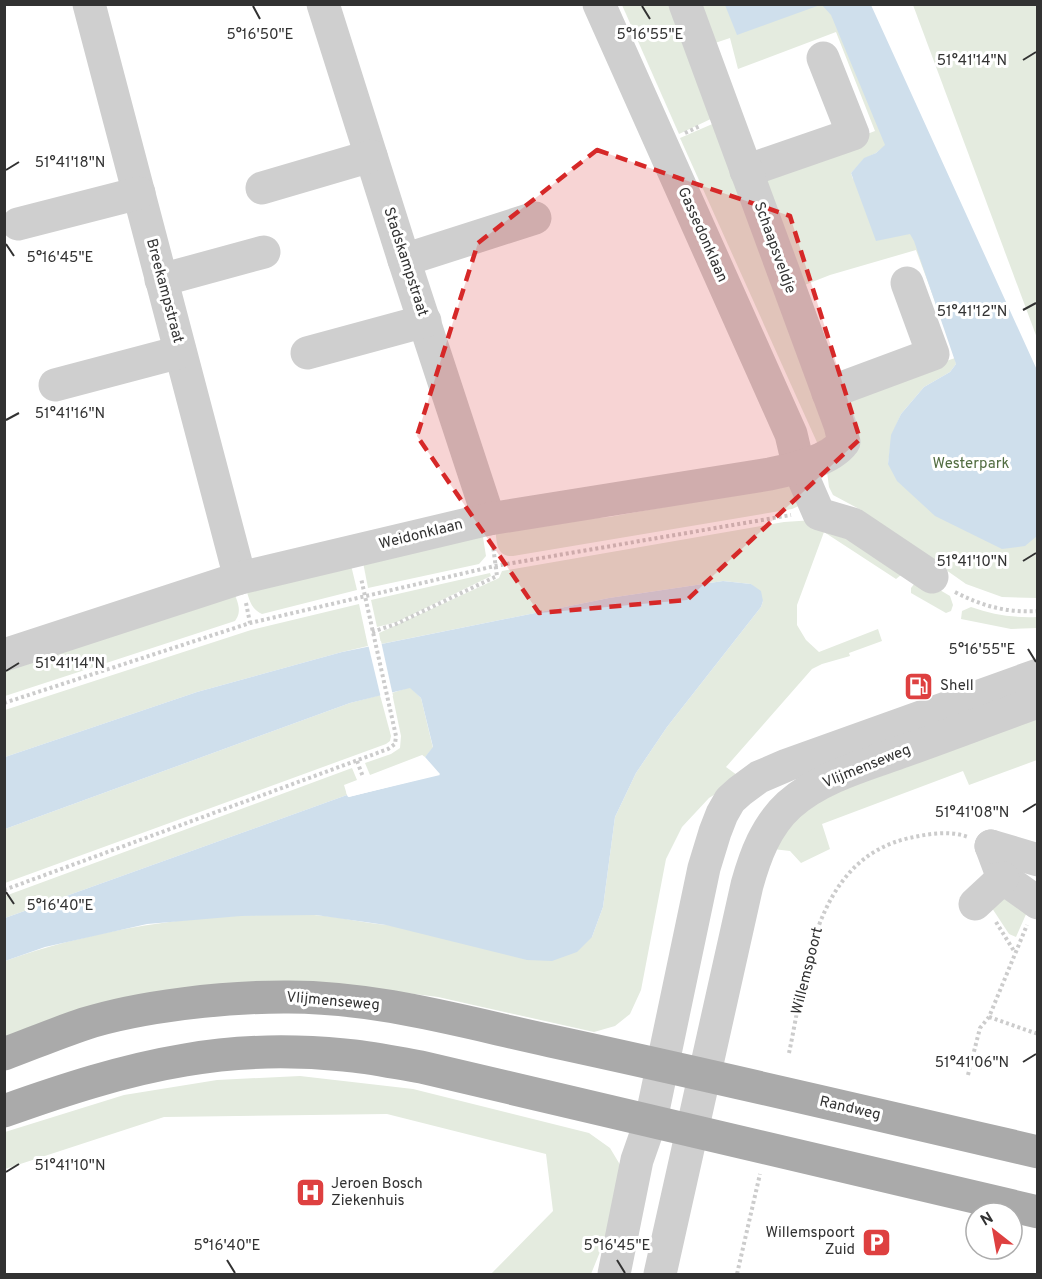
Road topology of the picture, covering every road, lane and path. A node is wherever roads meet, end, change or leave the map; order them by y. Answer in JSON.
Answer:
{"nodes":[{"id":1,"x":89,"y":4,"type":"edge"},
{"id":2,"x":323,"y":4,"type":"edge"},
{"id":3,"x":599,"y":4,"type":"edge"},
{"id":4,"x":685,"y":4,"type":"edge"},
{"id":5,"x":823,"y":58,"type":"dead end"},
{"id":6,"x":726,"y":116,"type":"junction"},
{"id":7,"x":661,"y":144,"type":"junction"},
{"id":8,"x":370,"y":156,"type":"junction"},
{"id":9,"x":746,"y":171,"type":"junction"},
{"id":10,"x":262,"y":188,"type":"dead end"},
{"id":11,"x":139,"y":193,"type":"junction"},
{"id":12,"x":535,"y":218,"type":"dead end"},
{"id":13,"x":18,"y":224,"type":"dead end"},
{"id":14,"x":264,"y":252,"type":"dead end"},
{"id":15,"x":404,"y":260,"type":"junction"},
{"id":16,"x":161,"y":280,"type":"junction"},
{"id":17,"x":907,"y":283,"type":"dead end"},
{"id":18,"x":424,"y":321,"type":"junction"},
{"id":19,"x":180,"y":352,"type":"junction"},
{"id":20,"x":307,"y":353,"type":"dead end"},
{"id":21,"x":55,"y":386,"type":"dead end"},
{"id":22,"x":828,"y":393,"type":"junction"},
{"id":23,"x":799,"y":468,"type":"junction"},
{"id":24,"x":819,"y":514,"type":"junction"},
{"id":25,"x":489,"y":519,"type":"junction"},
{"id":26,"x":356,"y":551,"type":"junction"},
{"id":27,"x":495,"y":566,"type":"junction"},
{"id":28,"x":240,"y":578,"type":"junction"},
{"id":29,"x":932,"y":578,"type":"joint"},
{"id":30,"x":365,"y":596,"type":"junction"},
{"id":31,"x":1038,"y":611,"type":"edge"},
{"id":32,"x":372,"y":633,"type":"junction"},
{"id":33,"x":4,"y":655,"type":"edge"},
{"id":34,"x":1038,"y":675,"type":"edge"},
{"id":35,"x":1038,"y":702,"type":"edge"},
{"id":36,"x":4,"y":703,"type":"edge"},
{"id":37,"x":357,"y":760,"type":"junction"},
{"id":38,"x":363,"y":777,"type":"dead end"},
{"id":39,"x":991,"y":846,"type":"junction"},
{"id":40,"x":1038,"y":860,"type":"edge"},
{"id":41,"x":1003,"y":878,"type":"junction"},
{"id":42,"x":4,"y":890,"type":"edge"},
{"id":43,"x":1037,"y":903,"type":"edge"},
{"id":44,"x":975,"y":904,"type":"joint"},
{"id":45,"x":1015,"y":951,"type":"junction"},
{"id":46,"x":989,"y":1017,"type":"junction"},
{"id":47,"x":1038,"y":1034,"type":"edge"},
{"id":48,"x":789,"y":1053,"type":"dead end"},
{"id":49,"x":4,"y":1054,"type":"edge"},
{"id":50,"x":662,"y":1065,"type":"junction"},
{"id":51,"x":705,"y":1075,"type":"junction"},
{"id":52,"x":968,"y":1075,"type":"dead end"},
{"id":53,"x":4,"y":1111,"type":"edge"},
{"id":54,"x":651,"y":1120,"type":"junction"},
{"id":55,"x":691,"y":1129,"type":"junction"},
{"id":56,"x":1038,"y":1152,"type":"edge"},
{"id":57,"x":760,"y":1173,"type":"dead end"},
{"id":58,"x":1038,"y":1212,"type":"edge"},
{"id":59,"x":614,"y":1275,"type":"edge"},
{"id":60,"x":660,"y":1275,"type":"edge"},
{"id":61,"x":737,"y":1275,"type":"edge"}],
"edges":[{"from":1,"to":11,"type":"street","name":"Breekampstraat"},
{"from":2,"to":8,"type":"street","name":"Stadskampstraat"},
{"from":3,"to":7,"type":"street","name":"Gassedonklaan"},
{"from":4,"to":6,"type":"street","name":"Schaapsveldje"},
{"from":5,"to":9,"type":"street"},
{"from":6,"to":7,"type":"path"},
{"from":6,"to":9,"type":"street","name":"Schaapsveldje"},
{"from":7,"to":23,"type":"street","name":"Gassedonklaan"},
{"from":8,"to":10,"type":"street"},
{"from":8,"to":15,"type":"street","name":"Stadskampstraat"},
{"from":9,"to":22,"type":"street","name":"Schaapsveldje"},
{"from":11,"to":13,"type":"street"},
{"from":11,"to":16,"type":"street","name":"Breekampstraat"},
{"from":12,"to":15,"type":"street"},
{"from":14,"to":16,"type":"street"},
{"from":15,"to":18,"type":"street","name":"Stadskampstraat"},
{"from":16,"to":19,"type":"street","name":"Breekampstraat"},
{"from":17,"to":22,"type":"street"},
{"from":18,"to":20,"type":"street"},
{"from":18,"to":25,"type":"street","name":"Stadskampstraat"},
{"from":19,"to":21,"type":"street"},
{"from":19,"to":28,"type":"street","name":"Breekampstraat"},
{"from":22,"to":23,"type":"street","name":"Schaapsveldje"},
{"from":23,"to":24,"type":"street"},
{"from":23,"to":25,"type":"street","name":"Weidonklaan"},
{"from":24,"to":27,"type":"path"},
{"from":24,"to":29,"type":"street"},
{"from":25,"to":26,"type":"street","name":"Weidonklaan"},
{"from":26,"to":28,"type":"street","name":"Weidonklaan"},
{"from":26,"to":30,"type":"path"},
{"from":27,"to":30,"type":"path"},
{"from":27,"to":32,"type":"path"},
{"from":28,"to":33,"type":"street","name":"Weidonklaan"},
{"from":29,"to":31,"type":"path"},
{"from":30,"to":32,"type":"path"},
{"from":30,"to":36,"type":"path"},
{"from":32,"to":37,"type":"path"},
{"from":34,"to":50,"type":"street","name":"Vlijmenseweg"},
{"from":35,"to":51,"type":"street","name":"Vlijmenseweg"},
{"from":37,"to":38,"type":"path"},
{"from":37,"to":42,"type":"path"},
{"from":39,"to":40,"type":"street"},
{"from":39,"to":41,"type":"street"},
{"from":39,"to":48,"type":"path","name":"Willemspoort"},
{"from":41,"to":43,"type":"street"},
{"from":41,"to":44,"type":"street"},
{"from":43,"to":45,"type":"path"},
{"from":44,"to":45,"type":"path"},
{"from":45,"to":46,"type":"path"},
{"from":46,"to":47,"type":"path"},
{"from":46,"to":52,"type":"path"},
{"from":49,"to":50,"type":"main road","name":"Vlijmenseweg"},
{"from":50,"to":51,"type":"main road","name":"Randweg"},
{"from":50,"to":54,"type":"street","name":"Vlijmenseweg"},
{"from":51,"to":55,"type":"street","name":"Vlijmenseweg"},
{"from":51,"to":56,"type":"main road","name":"Randweg"},
{"from":53,"to":54,"type":"main road"},
{"from":54,"to":55,"type":"main road"},
{"from":54,"to":59,"type":"street","name":"Vlijmenseweg"},
{"from":55,"to":58,"type":"main road"},
{"from":55,"to":60,"type":"street","name":"Vlijmenseweg"},
{"from":57,"to":61,"type":"path"}]}
